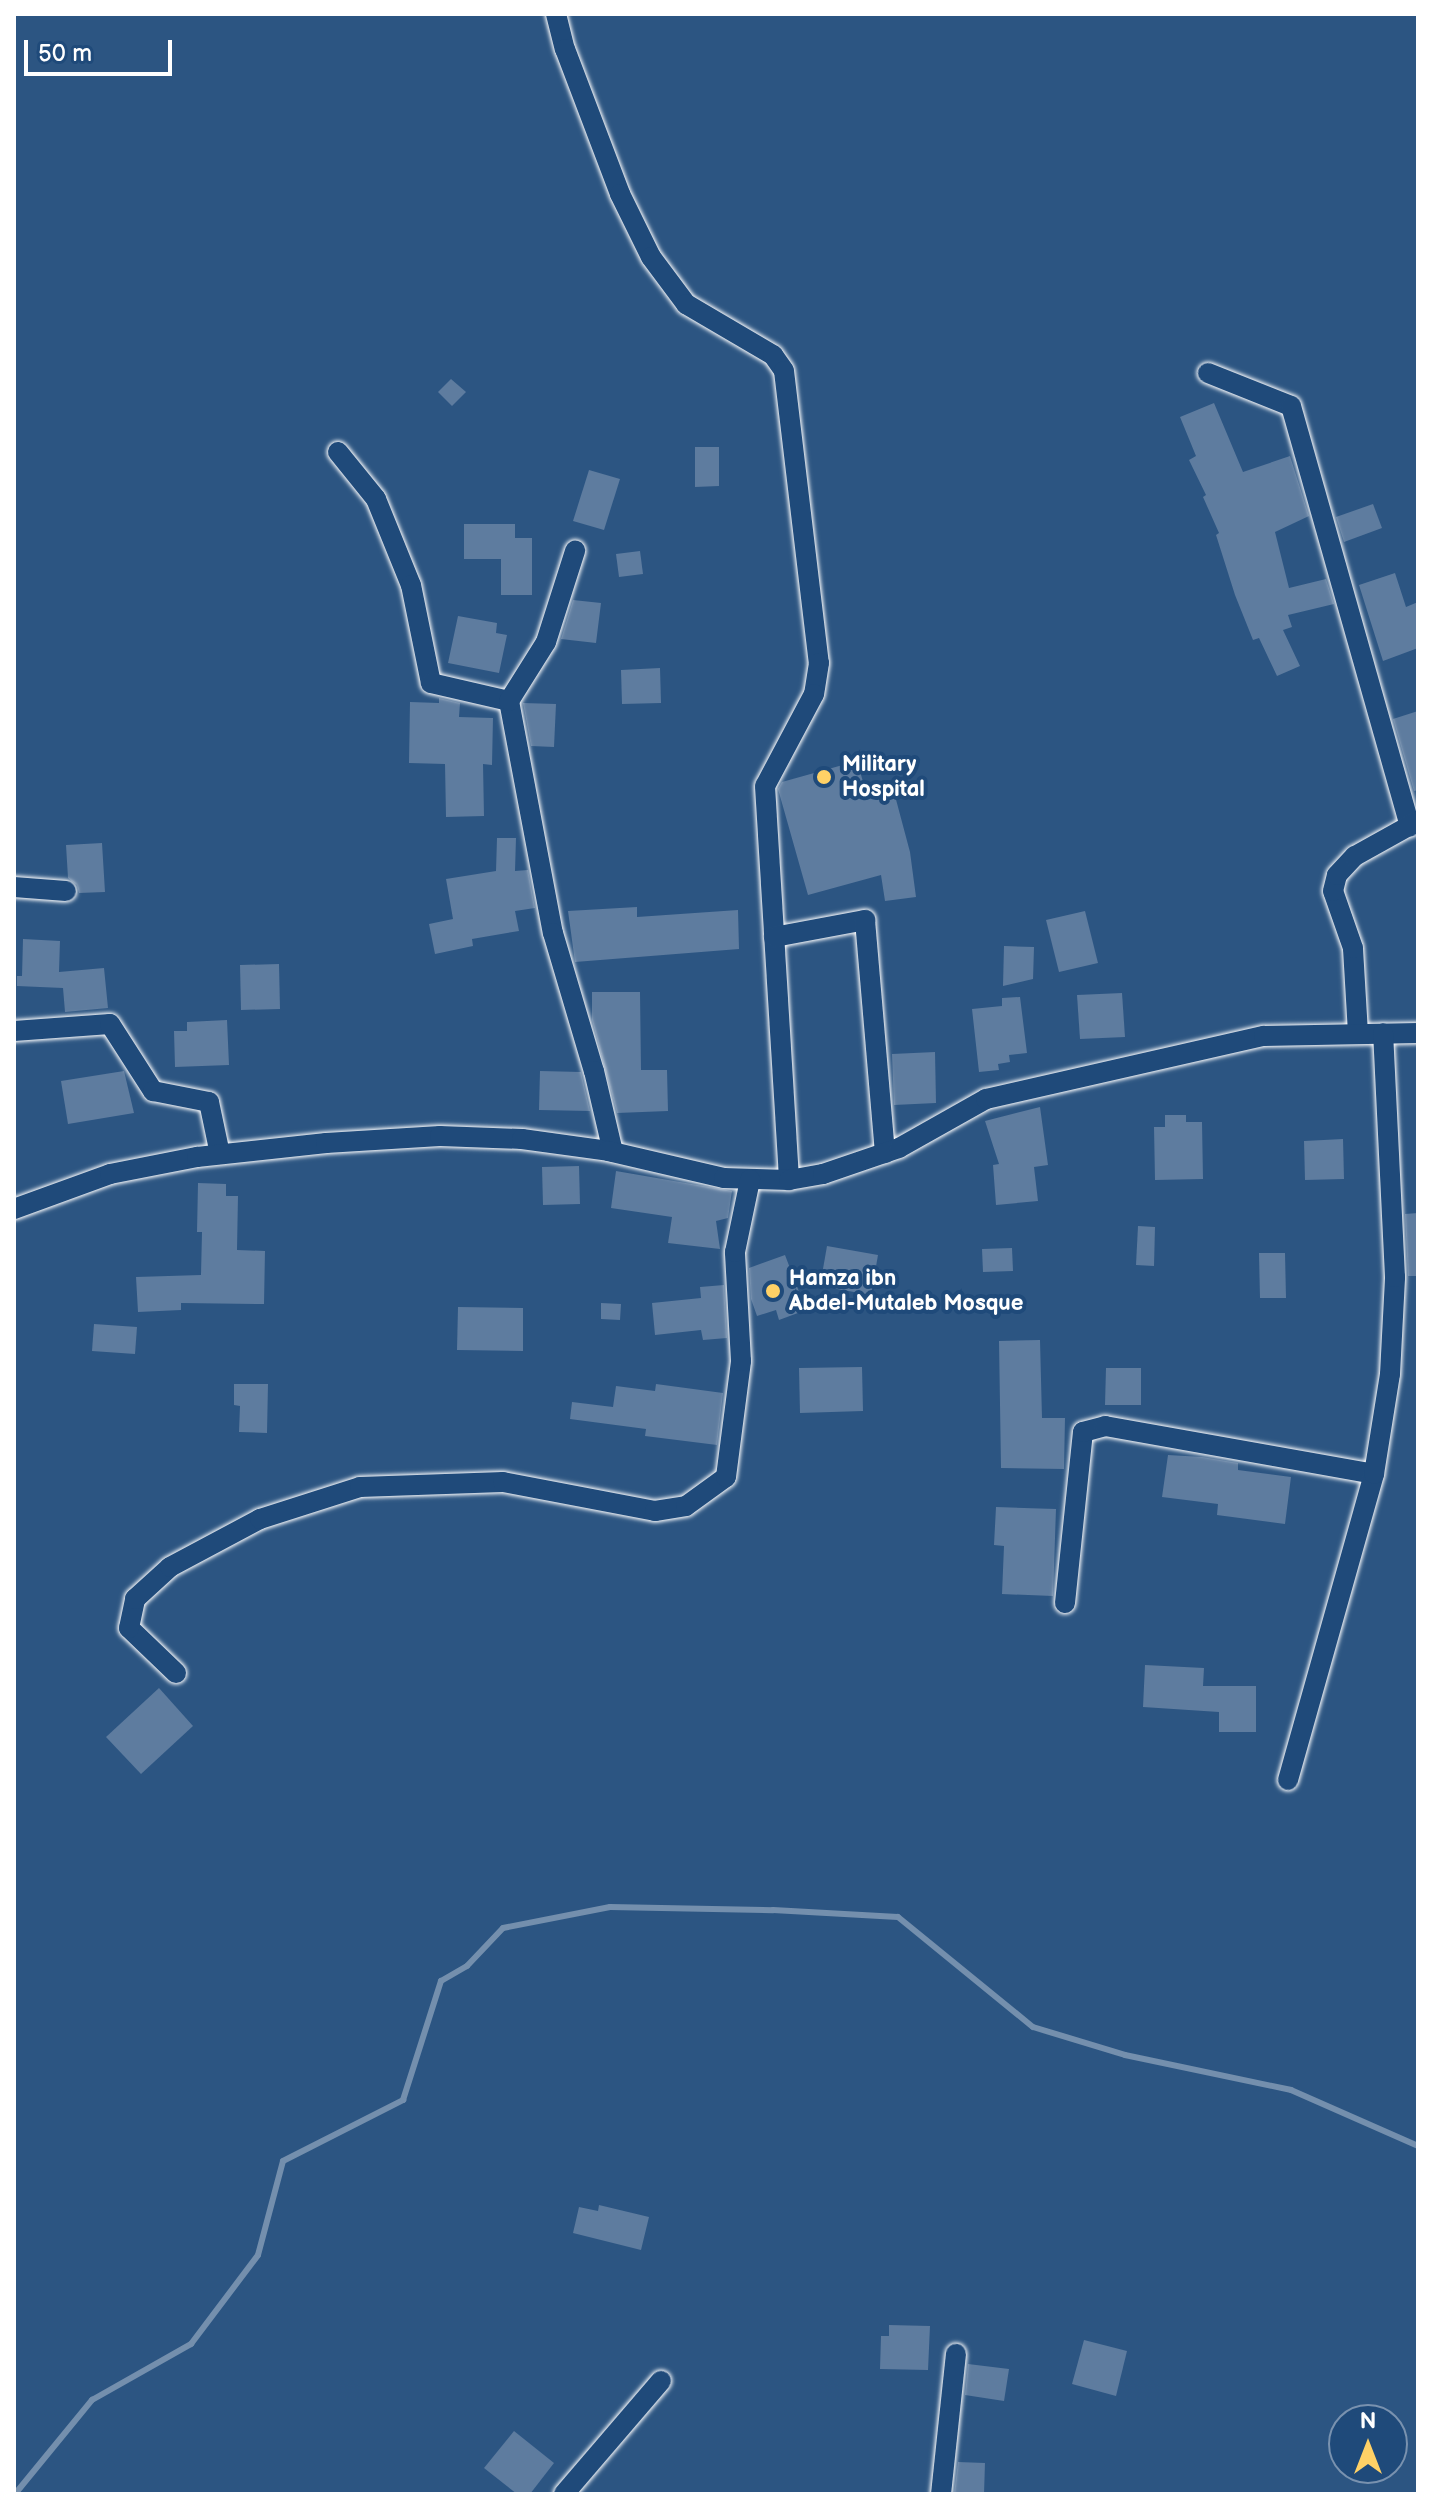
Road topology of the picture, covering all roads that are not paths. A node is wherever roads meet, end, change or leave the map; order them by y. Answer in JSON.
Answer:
{"nodes":[{"id":1,"x":556,"y":14,"type":"edge"},
{"id":2,"x":1208,"y":373,"type":"dead end"},
{"id":3,"x":338,"y":452,"type":"dead end"},
{"id":4,"x":575,"y":551,"type":"dead end"},
{"id":5,"x":509,"y":701,"type":"junction"},
{"id":6,"x":1414,"y":824,"type":"edge"},
{"id":7,"x":14,"y":887,"type":"edge"},
{"id":8,"x":66,"y":891,"type":"dead end"},
{"id":9,"x":774,"y":937,"type":"junction"},
{"id":10,"x":14,"y":1031,"type":"edge"},
{"id":11,"x":1358,"y":1033,"type":"junction"},
{"id":12,"x":1383,"y":1033,"type":"junction"},
{"id":13,"x":1418,"y":1033,"type":"edge"},
{"id":14,"x":613,"y":1152,"type":"junction"},
{"id":15,"x":885,"y":1153,"type":"junction"},
{"id":16,"x":220,"y":1154,"type":"junction"},
{"id":17,"x":750,"y":1180,"type":"junction"},
{"id":18,"x":789,"y":1180,"type":"junction"},
{"id":19,"x":14,"y":1209,"type":"edge"},
{"id":20,"x":1374,"y":1474,"type":"junction"},
{"id":21,"x":1065,"y":1603,"type":"dead end"},
{"id":22,"x":176,"y":1673,"type":"dead end"},
{"id":23,"x":1288,"y":1780,"type":"dead end"},
{"id":24,"x":956,"y":2354,"type":"dead end"},
{"id":25,"x":661,"y":2381,"type":"dead end"},
{"id":26,"x":564,"y":2494,"type":"edge"},
{"id":27,"x":941,"y":2494,"type":"edge"}],
"edges":[{"from":1,"to":9,"type":"street"},
{"from":2,"to":6,"type":"street"},
{"from":3,"to":5,"type":"street"},
{"from":4,"to":5,"type":"street"},
{"from":5,"to":14,"type":"street"},
{"from":6,"to":11,"type":"street"},
{"from":7,"to":8,"type":"street"},
{"from":9,"to":15,"type":"street"},
{"from":9,"to":18,"type":"street"},
{"from":10,"to":16,"type":"street"},
{"from":11,"to":12,"type":"street"},
{"from":11,"to":15,"type":"street"},
{"from":12,"to":13,"type":"street"},
{"from":12,"to":20,"type":"street"},
{"from":14,"to":16,"type":"street"},
{"from":14,"to":17,"type":"street"},
{"from":15,"to":18,"type":"street"},
{"from":16,"to":19,"type":"street"},
{"from":17,"to":18,"type":"street"},
{"from":17,"to":22,"type":"street"},
{"from":20,"to":21,"type":"street"},
{"from":20,"to":23,"type":"street"},
{"from":24,"to":27,"type":"street"},
{"from":25,"to":26,"type":"street"}]}
